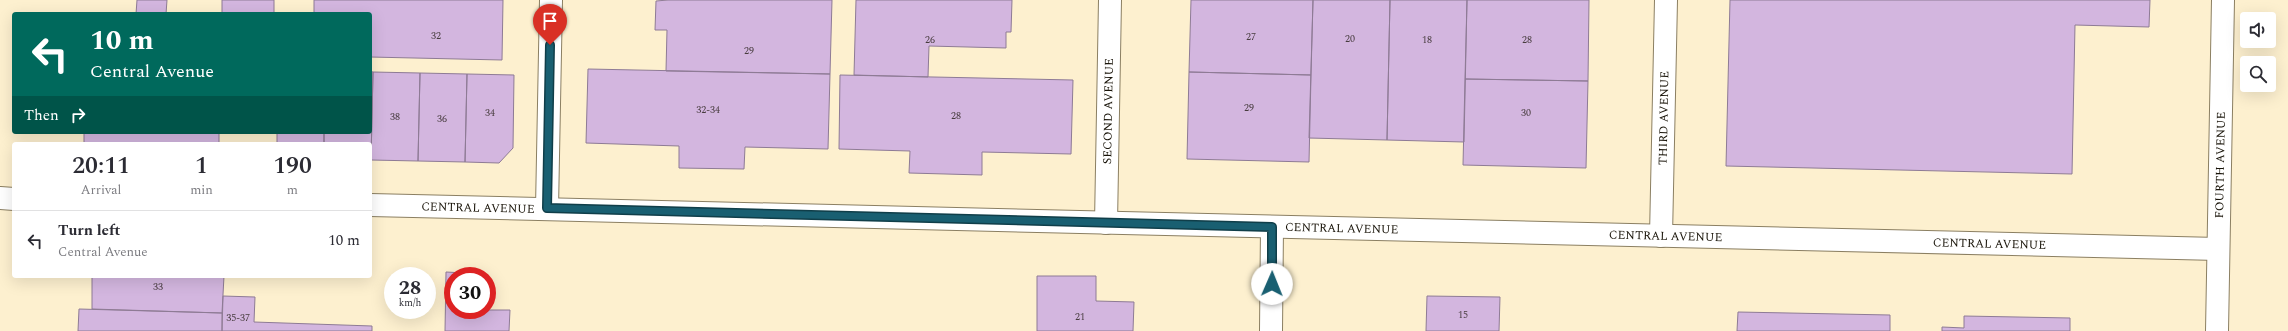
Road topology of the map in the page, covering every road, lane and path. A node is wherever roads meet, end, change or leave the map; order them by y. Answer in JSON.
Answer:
{"nodes":[{"id":1,"x":551,"y":0,"type":"edge"},
{"id":2,"x":1110,"y":0,"type":"edge"},
{"id":3,"x":1666,"y":0,"type":"edge"},
{"id":4,"x":2223,"y":0,"type":"edge"},
{"id":5,"x":0,"y":198,"type":"edge"},
{"id":6,"x":12,"y":198,"type":"edge"},
{"id":7,"x":372,"y":205,"type":"edge"},
{"id":8,"x":547,"y":208,"type":"junction"},
{"id":9,"x":1106,"y":223,"type":"junction"},
{"id":10,"x":1272,"y":227,"type":"junction"},
{"id":11,"x":1662,"y":236,"type":"junction"},
{"id":12,"x":2218,"y":249,"type":"junction"},
{"id":13,"x":1271,"y":331,"type":"edge"},
{"id":14,"x":2217,"y":331,"type":"edge"}],
"edges":[{"from":1,"to":8,"type":"street"},
{"from":2,"to":9,"type":"street","name":"SECOND AVENUE"},
{"from":3,"to":11,"type":"street","name":"THIRD AVENUE"},
{"from":4,"to":12,"type":"street","name":"FOURTH AVENUE"},
{"from":5,"to":6,"type":"street"},
{"from":7,"to":8,"type":"street","name":"CENTRAL AVENUE"},
{"from":8,"to":9,"type":"street","name":"CENTRAL AVENUE"},
{"from":9,"to":10,"type":"street","name":"CENTRAL AVENUE"},
{"from":10,"to":11,"type":"street","name":"CENTRAL AVENUE"},
{"from":10,"to":13,"type":"street"},
{"from":11,"to":12,"type":"street","name":"CENTRAL AVENUE"},
{"from":12,"to":14,"type":"street","name":"FOURTH AVENUE"}]}
